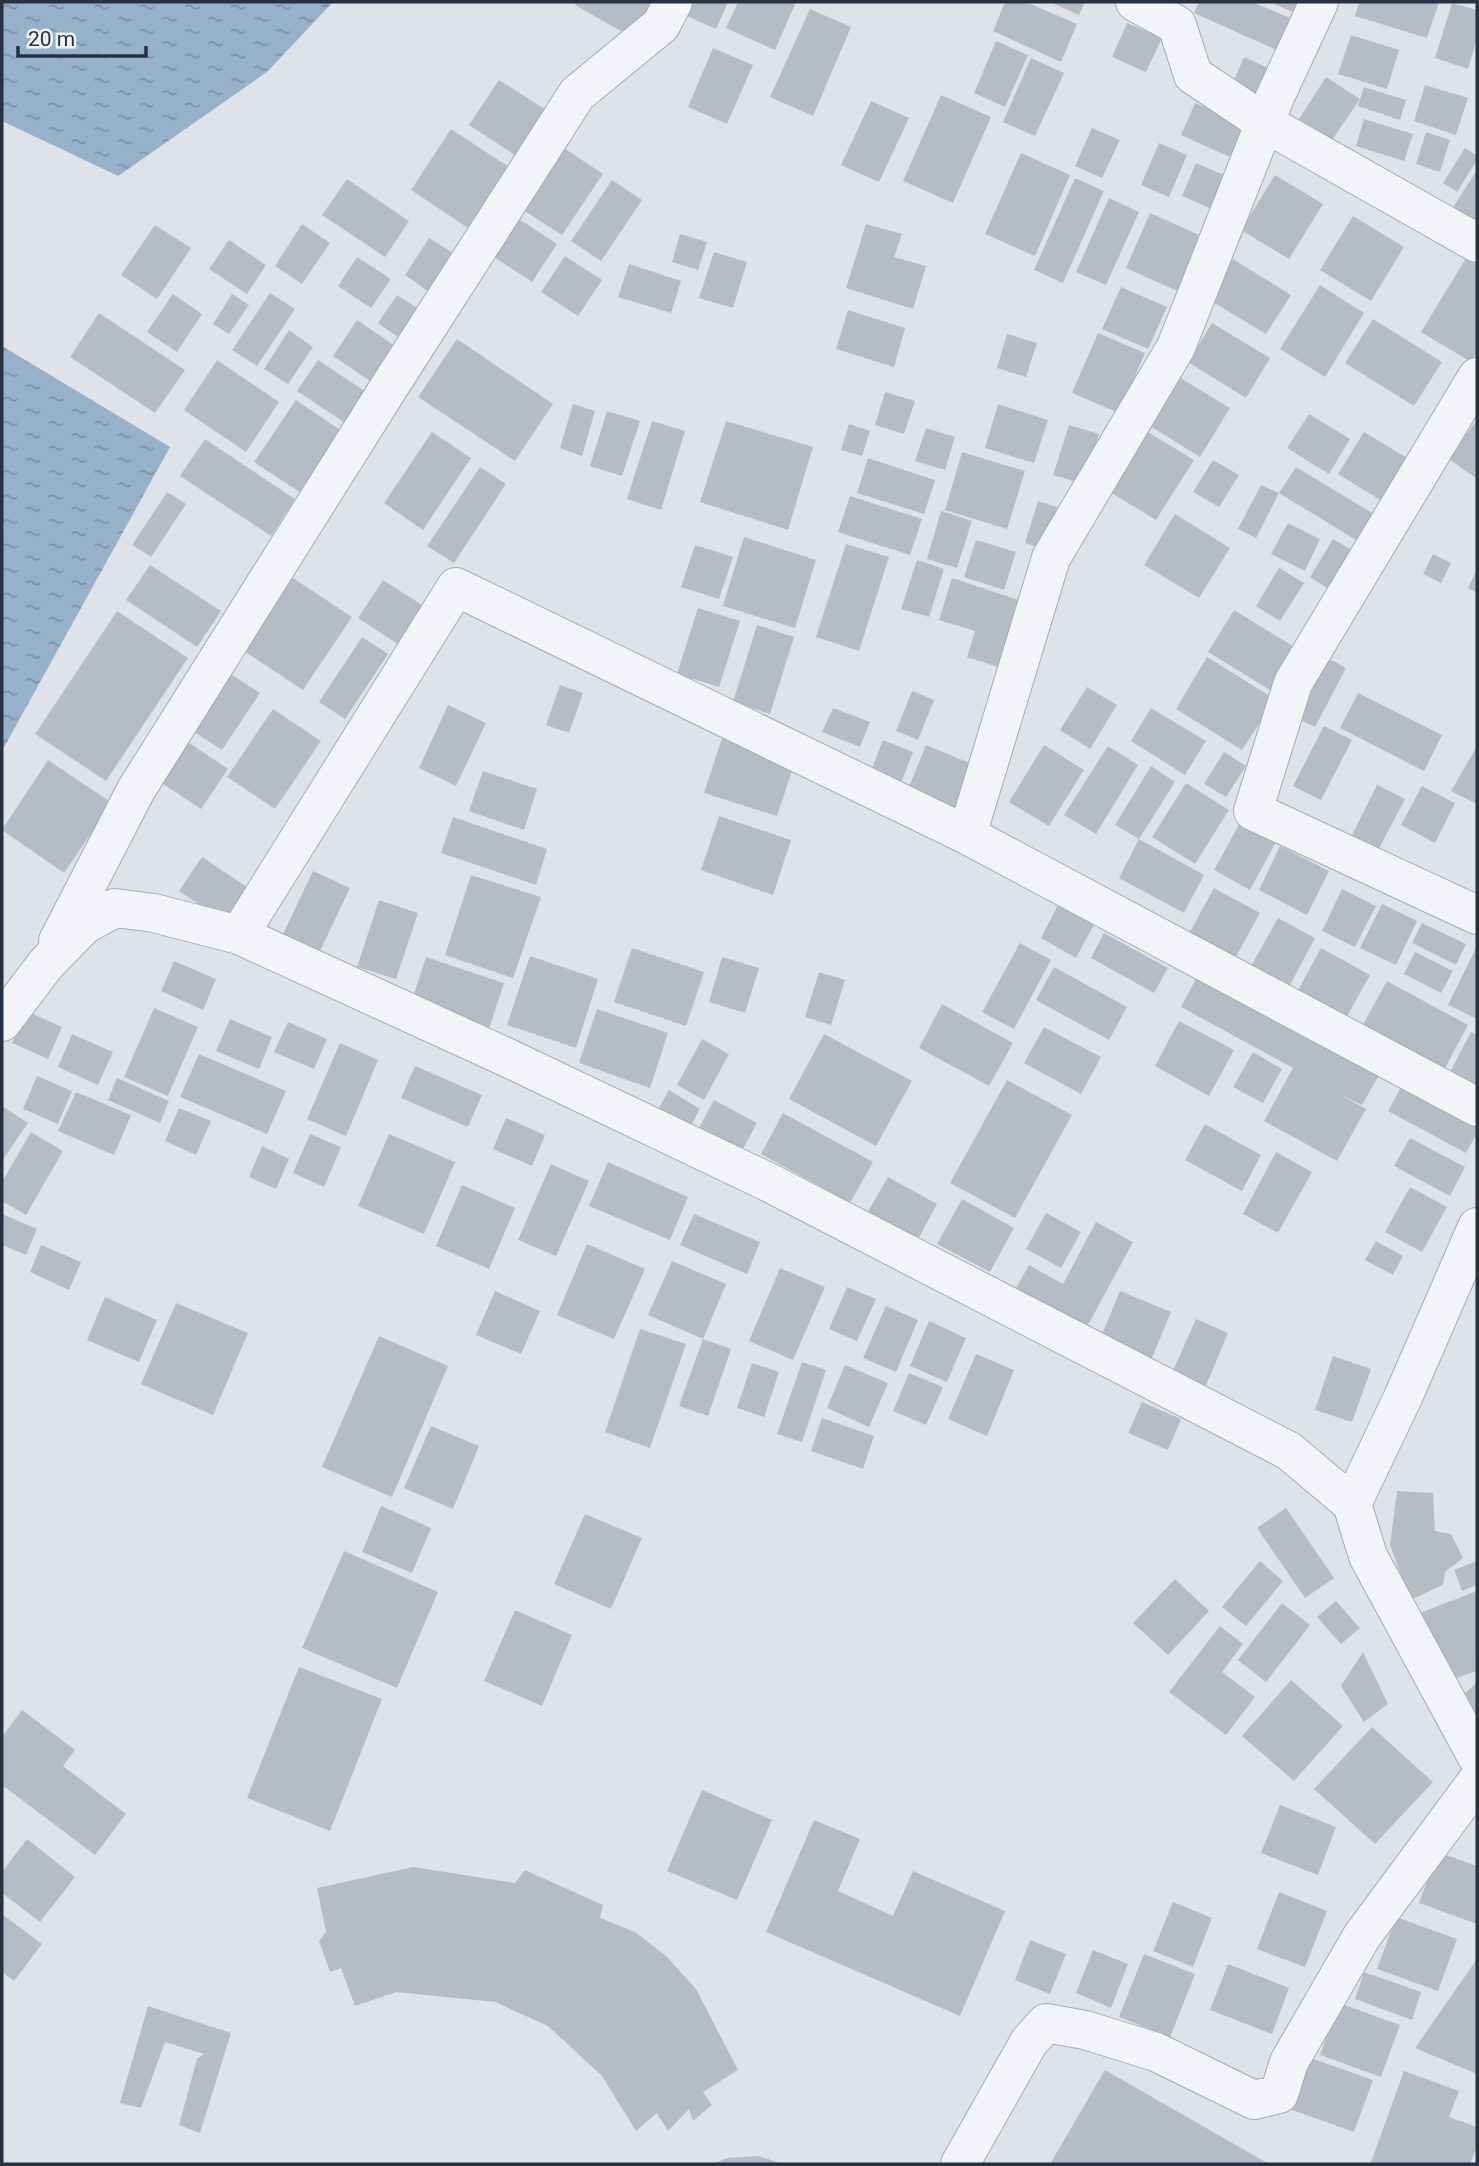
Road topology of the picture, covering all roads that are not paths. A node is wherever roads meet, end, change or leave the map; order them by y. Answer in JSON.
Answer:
{"nodes":[{"id":1,"x":673,"y":2,"type":"edge"},
{"id":2,"x":1135,"y":2,"type":"edge"},
{"id":3,"x":1319,"y":2,"type":"edge"},
{"id":4,"x":1265,"y":123,"type":"junction"},
{"id":5,"x":1477,"y":243,"type":"edge"},
{"id":6,"x":1477,"y":377,"type":"edge"},
{"id":7,"x":967,"y":835,"type":"junction"},
{"id":8,"x":1477,"y":915,"type":"edge"},
{"id":9,"x":239,"y":935,"type":"junction"},
{"id":10,"x":46,"y":964,"type":"junction"},
{"id":11,"x":2,"y":1022,"type":"edge"},
{"id":12,"x":1477,"y":1107,"type":"edge"},
{"id":13,"x":1477,"y":1227,"type":"edge"},
{"id":14,"x":1352,"y":1504,"type":"junction"},
{"id":15,"x":1477,"y":1757,"type":"edge"},
{"id":16,"x":1477,"y":1781,"type":"edge"},
{"id":17,"x":960,"y":2164,"type":"edge"}],
"edges":[{"from":1,"to":10,"type":"street"},
{"from":2,"to":4,"type":"street"},
{"from":3,"to":4,"type":"street"},
{"from":4,"to":5,"type":"street"},
{"from":4,"to":7,"type":"street"},
{"from":6,"to":8,"type":"street"},
{"from":7,"to":9,"type":"street"},
{"from":7,"to":12,"type":"street"},
{"from":9,"to":10,"type":"street"},
{"from":9,"to":14,"type":"street"},
{"from":10,"to":11,"type":"street"},
{"from":13,"to":14,"type":"street"},
{"from":14,"to":15,"type":"street"},
{"from":16,"to":17,"type":"street"}]}
